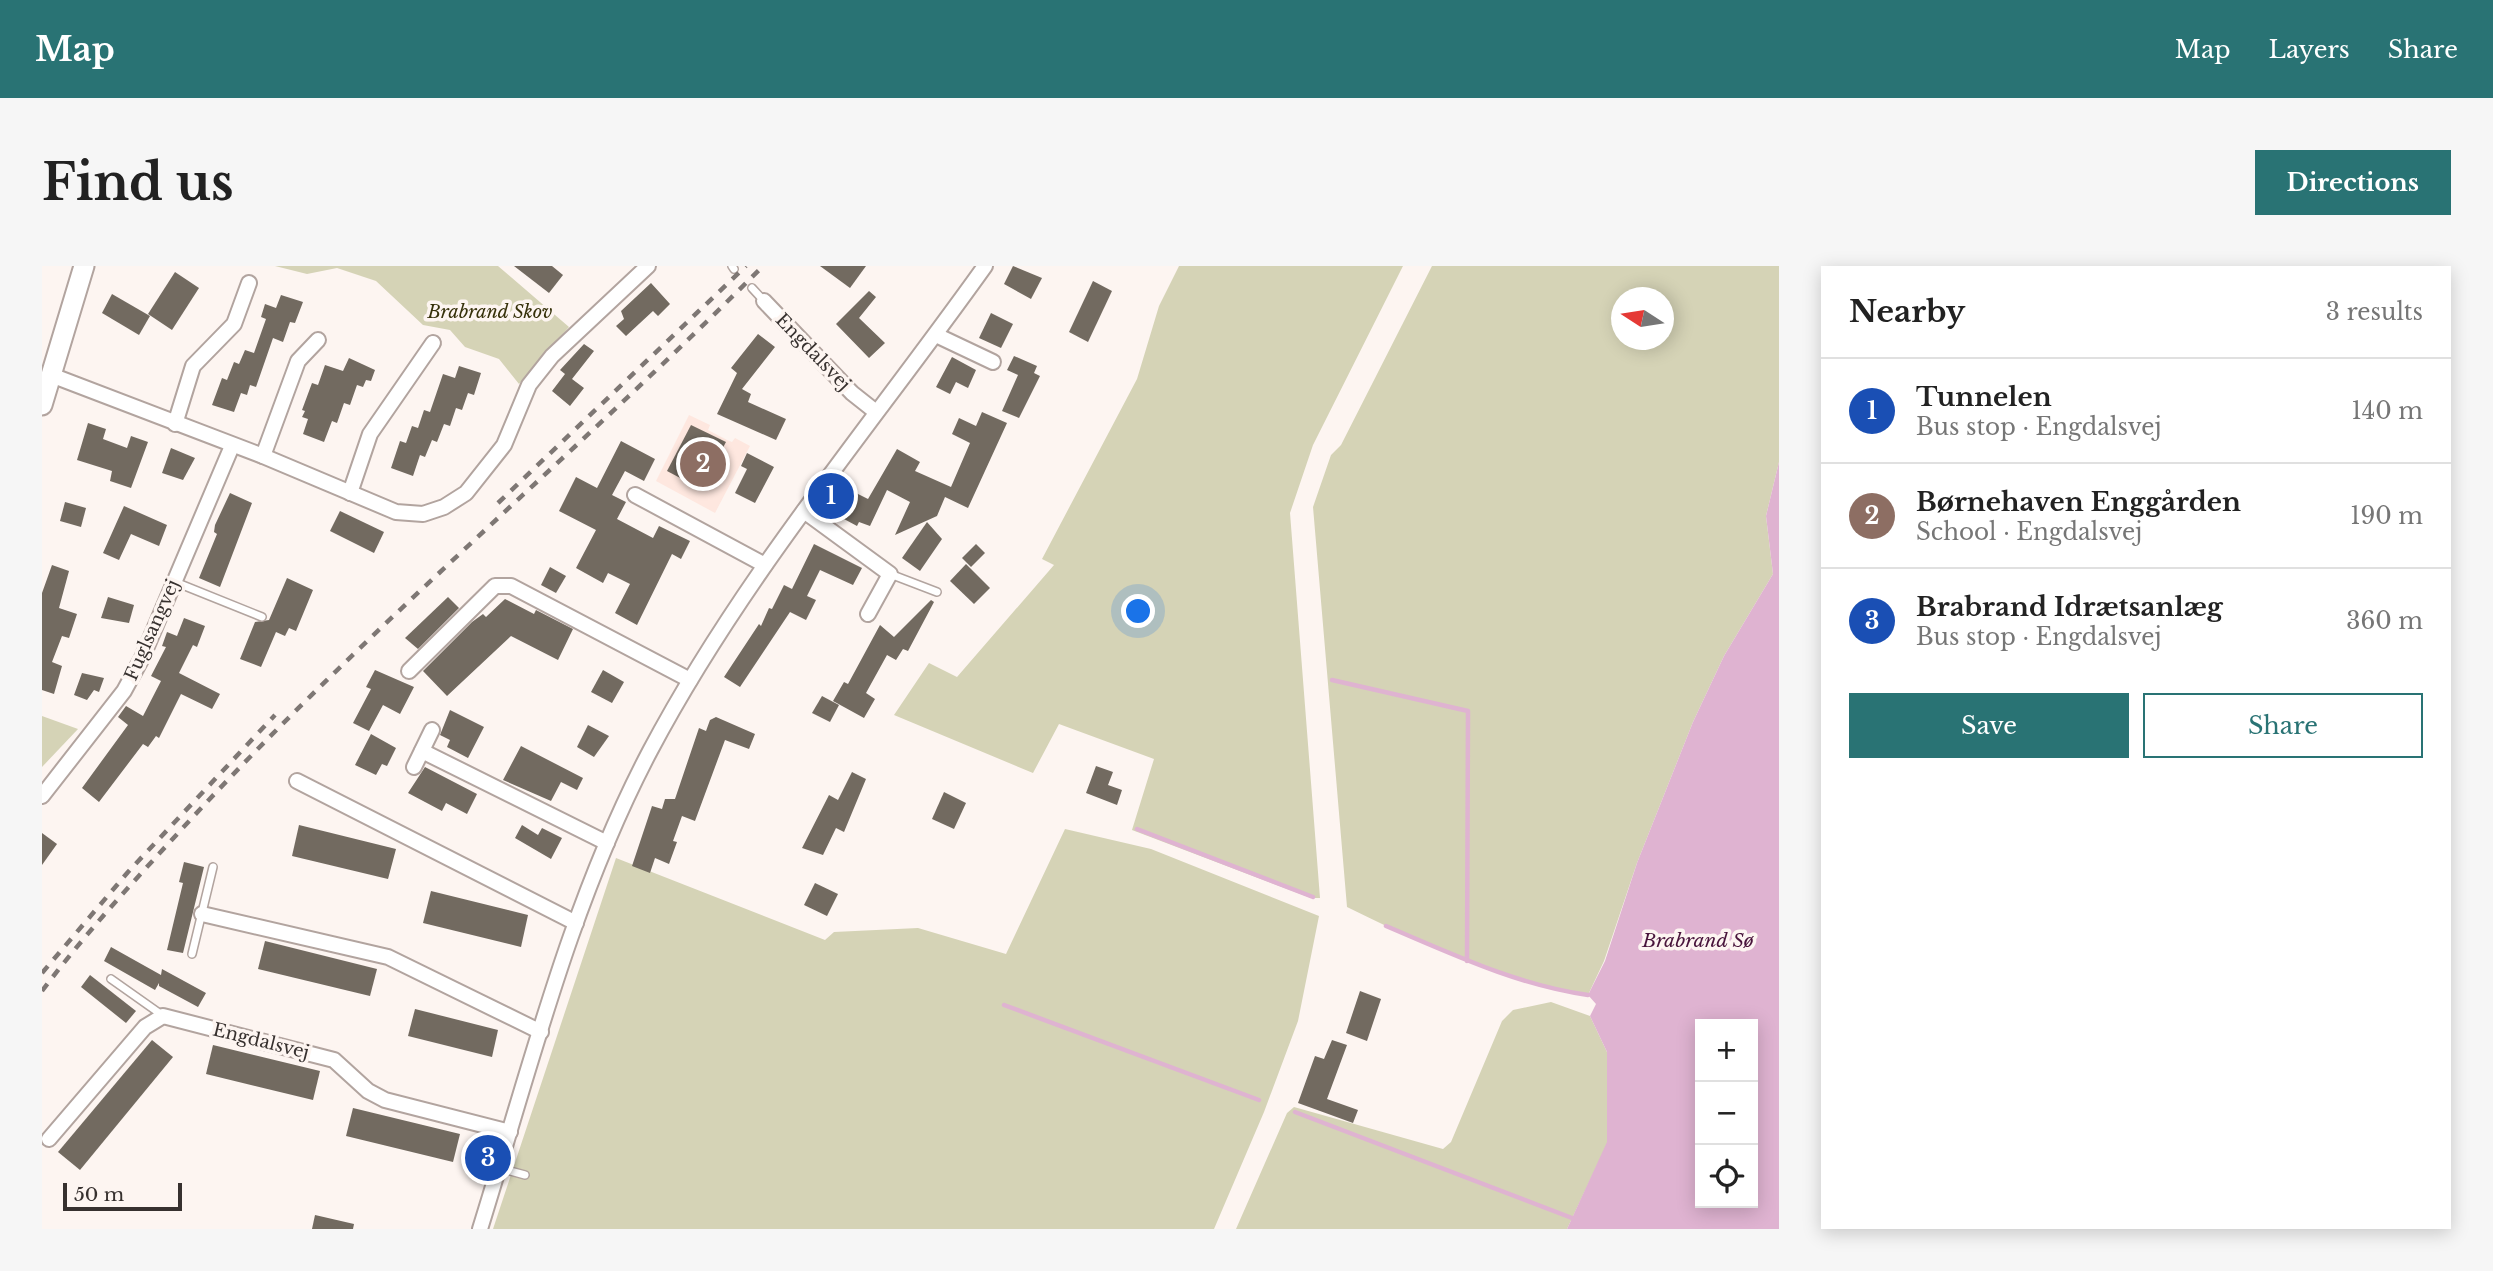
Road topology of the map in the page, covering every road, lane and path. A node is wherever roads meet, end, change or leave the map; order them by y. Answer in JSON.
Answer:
{"nodes":[{"id":1,"x":84,"y":266,"type":"edge"},
{"id":2,"x":648,"y":266,"type":"edge"},
{"id":3,"x":985,"y":266,"type":"edge"},
{"id":4,"x":249,"y":283,"type":"dead end"},
{"id":5,"x":752,"y":288,"type":"dead end"},
{"id":6,"x":764,"y":301,"type":"joint"},
{"id":7,"x":936,"y":335,"type":"junction"},
{"id":8,"x":318,"y":340,"type":"dead end"},
{"id":9,"x":433,"y":343,"type":"dead end"},
{"id":10,"x":993,"y":362,"type":"dead end"},
{"id":11,"x":51,"y":375,"type":"junction"},
{"id":12,"x":42,"y":405,"type":"edge"},
{"id":13,"x":876,"y":412,"type":"junction"},
{"id":14,"x":175,"y":424,"type":"junction"},
{"id":15,"x":232,"y":446,"type":"junction"},
{"id":16,"x":263,"y":456,"type":"junction"},
{"id":17,"x":350,"y":493,"type":"junction"},
{"id":18,"x":635,"y":495,"type":"dead end"},
{"id":19,"x":804,"y":512,"type":"junction"},
{"id":20,"x":765,"y":565,"type":"junction"},
{"id":21,"x":890,"y":574,"type":"junction"},
{"id":22,"x":174,"y":581,"type":"junction"},
{"id":23,"x":937,"y":592,"type":"dead end"},
{"id":24,"x":868,"y":614,"type":"dead end"},
{"id":25,"x":262,"y":617,"type":"dead end"},
{"id":26,"x":410,"y":671,"type":"dead end"},
{"id":27,"x":690,"y":680,"type":"junction"},
{"id":28,"x":432,"y":730,"type":"dead end"},
{"id":29,"x":422,"y":751,"type":"junction"},
{"id":30,"x":414,"y":767,"type":"dead end"},
{"id":31,"x":297,"y":781,"type":"dead end"},
{"id":32,"x":42,"y":796,"type":"edge"},
{"id":33,"x":607,"y":843,"type":"junction"},
{"id":34,"x":213,"y":867,"type":"dead end"},
{"id":35,"x":202,"y":914,"type":"junction"},
{"id":36,"x":576,"y":923,"type":"junction"},
{"id":37,"x":192,"y":954,"type":"dead end"},
{"id":38,"x":111,"y":979,"type":"dead end"},
{"id":39,"x":163,"y":1016,"type":"junction"},
{"id":40,"x":541,"y":1032,"type":"junction"},
{"id":41,"x":510,"y":1132,"type":"junction"},
{"id":42,"x":49,"y":1139,"type":"dead end"},
{"id":43,"x":499,"y":1168,"type":"junction"},
{"id":44,"x":525,"y":1175,"type":"dead end"},
{"id":45,"x":480,"y":1229,"type":"edge"}],
"edges":[{"from":1,"to":11,"type":"main road"},
{"from":2,"to":17,"type":"street"},
{"from":3,"to":7,"type":"street"},
{"from":4,"to":14,"type":"street"},
{"from":5,"to":6,"type":"lane","name":"Engdalsvej"},
{"from":6,"to":13,"type":"street","name":"Engdalsvej"},
{"from":7,"to":10,"type":"street"},
{"from":7,"to":13,"type":"street"},
{"from":8,"to":16,"type":"street"},
{"from":9,"to":17,"type":"street"},
{"from":11,"to":12,"type":"main road"},
{"from":11,"to":14,"type":"street"},
{"from":13,"to":19,"type":"street"},
{"from":14,"to":15,"type":"street"},
{"from":15,"to":16,"type":"street"},
{"from":15,"to":22,"type":"street","name":"Fuglsangvej"},
{"from":16,"to":17,"type":"street"},
{"from":18,"to":20,"type":"street"},
{"from":19,"to":20,"type":"street"},
{"from":19,"to":21,"type":"street"},
{"from":20,"to":27,"type":"street"},
{"from":21,"to":23,"type":"lane"},
{"from":21,"to":24,"type":"street"},
{"from":22,"to":25,"type":"lane"},
{"from":22,"to":32,"type":"street","name":"Fuglsangvej"},
{"from":26,"to":27,"type":"street"},
{"from":27,"to":33,"type":"street"},
{"from":28,"to":29,"type":"street"},
{"from":29,"to":30,"type":"street"},
{"from":29,"to":33,"type":"street"},
{"from":31,"to":36,"type":"street"},
{"from":33,"to":36,"type":"street"},
{"from":34,"to":35,"type":"lane"},
{"from":35,"to":37,"type":"lane"},
{"from":35,"to":40,"type":"street"},
{"from":36,"to":40,"type":"street"},
{"from":38,"to":39,"type":"lane"},
{"from":39,"to":41,"type":"street","name":"Engdalsvej"},
{"from":39,"to":42,"type":"street"},
{"from":40,"to":41,"type":"street"},
{"from":41,"to":43,"type":"street"},
{"from":43,"to":44,"type":"lane"},
{"from":43,"to":45,"type":"street"}]}
